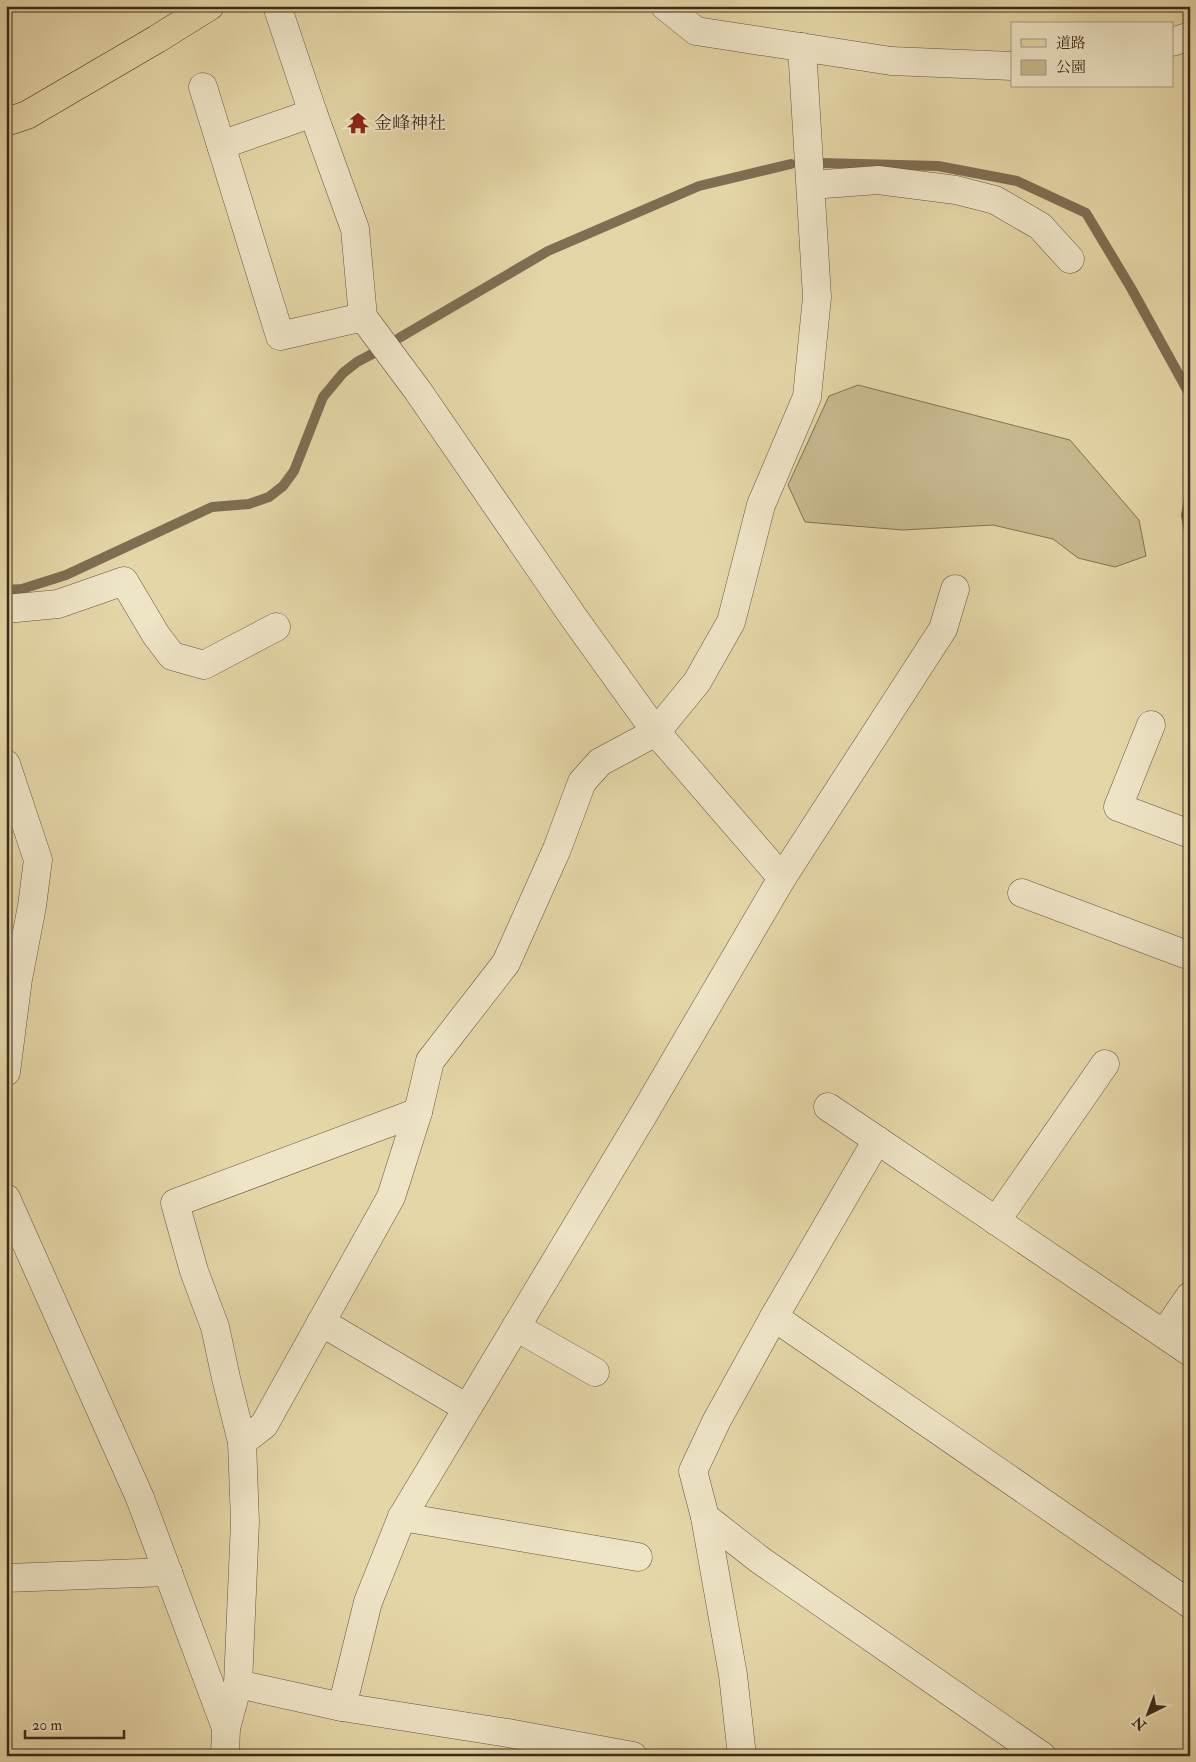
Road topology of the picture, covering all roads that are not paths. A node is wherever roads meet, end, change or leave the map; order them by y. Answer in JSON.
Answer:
{"nodes":[{"id":1,"x":210,"y":6,"type":"edge"},
{"id":2,"x":277,"y":6,"type":"edge"},
{"id":3,"x":665,"y":6,"type":"edge"},
{"id":4,"x":1190,"y":37,"type":"edge"},
{"id":5,"x":1174,"y":41,"type":"edge"},
{"id":6,"x":802,"y":47,"type":"junction"},
{"id":7,"x":1011,"y":66,"type":"edge"},
{"id":8,"x":202,"y":87,"type":"dead end"},
{"id":9,"x":313,"y":113,"type":"junction"},
{"id":10,"x":6,"y":122,"type":"edge"},
{"id":11,"x":221,"y":145,"type":"junction"},
{"id":12,"x":811,"y":185,"type":"junction"},
{"id":13,"x":1070,"y":259,"type":"dead end"},
{"id":14,"x":363,"y":317,"type":"junction"},
{"id":15,"x":955,"y":589,"type":"dead end"},
{"id":16,"x":6,"y":609,"type":"edge"},
{"id":17,"x":276,"y":627,"type":"dead end"},
{"id":18,"x":1151,"y":725,"type":"dead end"},
{"id":19,"x":656,"y":732,"type":"junction"},
{"id":20,"x":6,"y":764,"type":"edge"},
{"id":21,"x":1190,"y":834,"type":"edge"},
{"id":22,"x":782,"y":878,"type":"junction"},
{"id":23,"x":1022,"y":893,"type":"dead end"},
{"id":24,"x":1190,"y":956,"type":"edge"},
{"id":25,"x":1105,"y":1064,"type":"dead end"},
{"id":26,"x":6,"y":1072,"type":"edge"},
{"id":27,"x":828,"y":1107,"type":"dead end"},
{"id":28,"x":418,"y":1112,"type":"junction"},
{"id":29,"x":877,"y":1140,"type":"junction"},
{"id":30,"x":6,"y":1198,"type":"edge"},
{"id":31,"x":996,"y":1221,"type":"junction"},
{"id":32,"x":1190,"y":1296,"type":"edge"},
{"id":33,"x":774,"y":1317,"type":"junction"},
{"id":34,"x":321,"y":1322,"type":"junction"},
{"id":35,"x":516,"y":1327,"type":"junction"},
{"id":36,"x":1164,"y":1334,"type":"junction"},
{"id":37,"x":1190,"y":1352,"type":"edge"},
{"id":38,"x":596,"y":1372,"type":"dead end"},
{"id":39,"x":467,"y":1408,"type":"junction"},
{"id":40,"x":242,"y":1442,"type":"junction"},
{"id":41,"x":402,"y":1517,"type":"junction"},
{"id":42,"x":705,"y":1517,"type":"junction"},
{"id":43,"x":638,"y":1557,"type":"dead end"},
{"id":44,"x":168,"y":1572,"type":"junction"},
{"id":45,"x":6,"y":1578,"type":"edge"},
{"id":46,"x":1190,"y":1604,"type":"edge"},
{"id":47,"x":238,"y":1684,"type":"junction"},
{"id":48,"x":342,"y":1707,"type":"junction"},
{"id":49,"x":226,"y":1728,"type":"junction"},
{"id":50,"x":225,"y":1756,"type":"edge"},
{"id":51,"x":633,"y":1756,"type":"edge"},
{"id":52,"x":742,"y":1756,"type":"edge"},
{"id":53,"x":1042,"y":1756,"type":"edge"}],
"edges":[{"from":1,"to":10,"type":"main road"},
{"from":2,"to":9,"type":"street"},
{"from":3,"to":6,"type":"street"},
{"from":4,"to":5,"type":"street"},
{"from":6,"to":7,"type":"street"},
{"from":6,"to":12,"type":"street"},
{"from":8,"to":11,"type":"street"},
{"from":9,"to":11,"type":"street"},
{"from":9,"to":14,"type":"street"},
{"from":11,"to":14,"type":"street"},
{"from":12,"to":13,"type":"street"},
{"from":12,"to":19,"type":"street"},
{"from":14,"to":19,"type":"street"},
{"from":15,"to":22,"type":"street"},
{"from":16,"to":17,"type":"street"},
{"from":18,"to":21,"type":"street"},
{"from":19,"to":22,"type":"street"},
{"from":19,"to":28,"type":"street"},
{"from":20,"to":26,"type":"street"},
{"from":22,"to":35,"type":"street"},
{"from":23,"to":24,"type":"street"},
{"from":25,"to":31,"type":"street"},
{"from":27,"to":29,"type":"street"},
{"from":28,"to":34,"type":"street"},
{"from":28,"to":40,"type":"street"},
{"from":29,"to":31,"type":"street"},
{"from":29,"to":33,"type":"street"},
{"from":30,"to":44,"type":"street"},
{"from":31,"to":36,"type":"street"},
{"from":32,"to":36,"type":"street"},
{"from":33,"to":42,"type":"street"},
{"from":33,"to":46,"type":"street"},
{"from":34,"to":39,"type":"street"},
{"from":34,"to":40,"type":"street"},
{"from":35,"to":38,"type":"street"},
{"from":35,"to":39,"type":"street"},
{"from":36,"to":37,"type":"street"},
{"from":39,"to":41,"type":"street"},
{"from":40,"to":47,"type":"street"},
{"from":41,"to":43,"type":"street"},
{"from":41,"to":48,"type":"street"},
{"from":42,"to":52,"type":"street"},
{"from":42,"to":53,"type":"street"},
{"from":44,"to":45,"type":"street"},
{"from":44,"to":49,"type":"street"},
{"from":47,"to":48,"type":"street"},
{"from":47,"to":49,"type":"street"},
{"from":48,"to":51,"type":"street"},
{"from":49,"to":50,"type":"street"}]}
